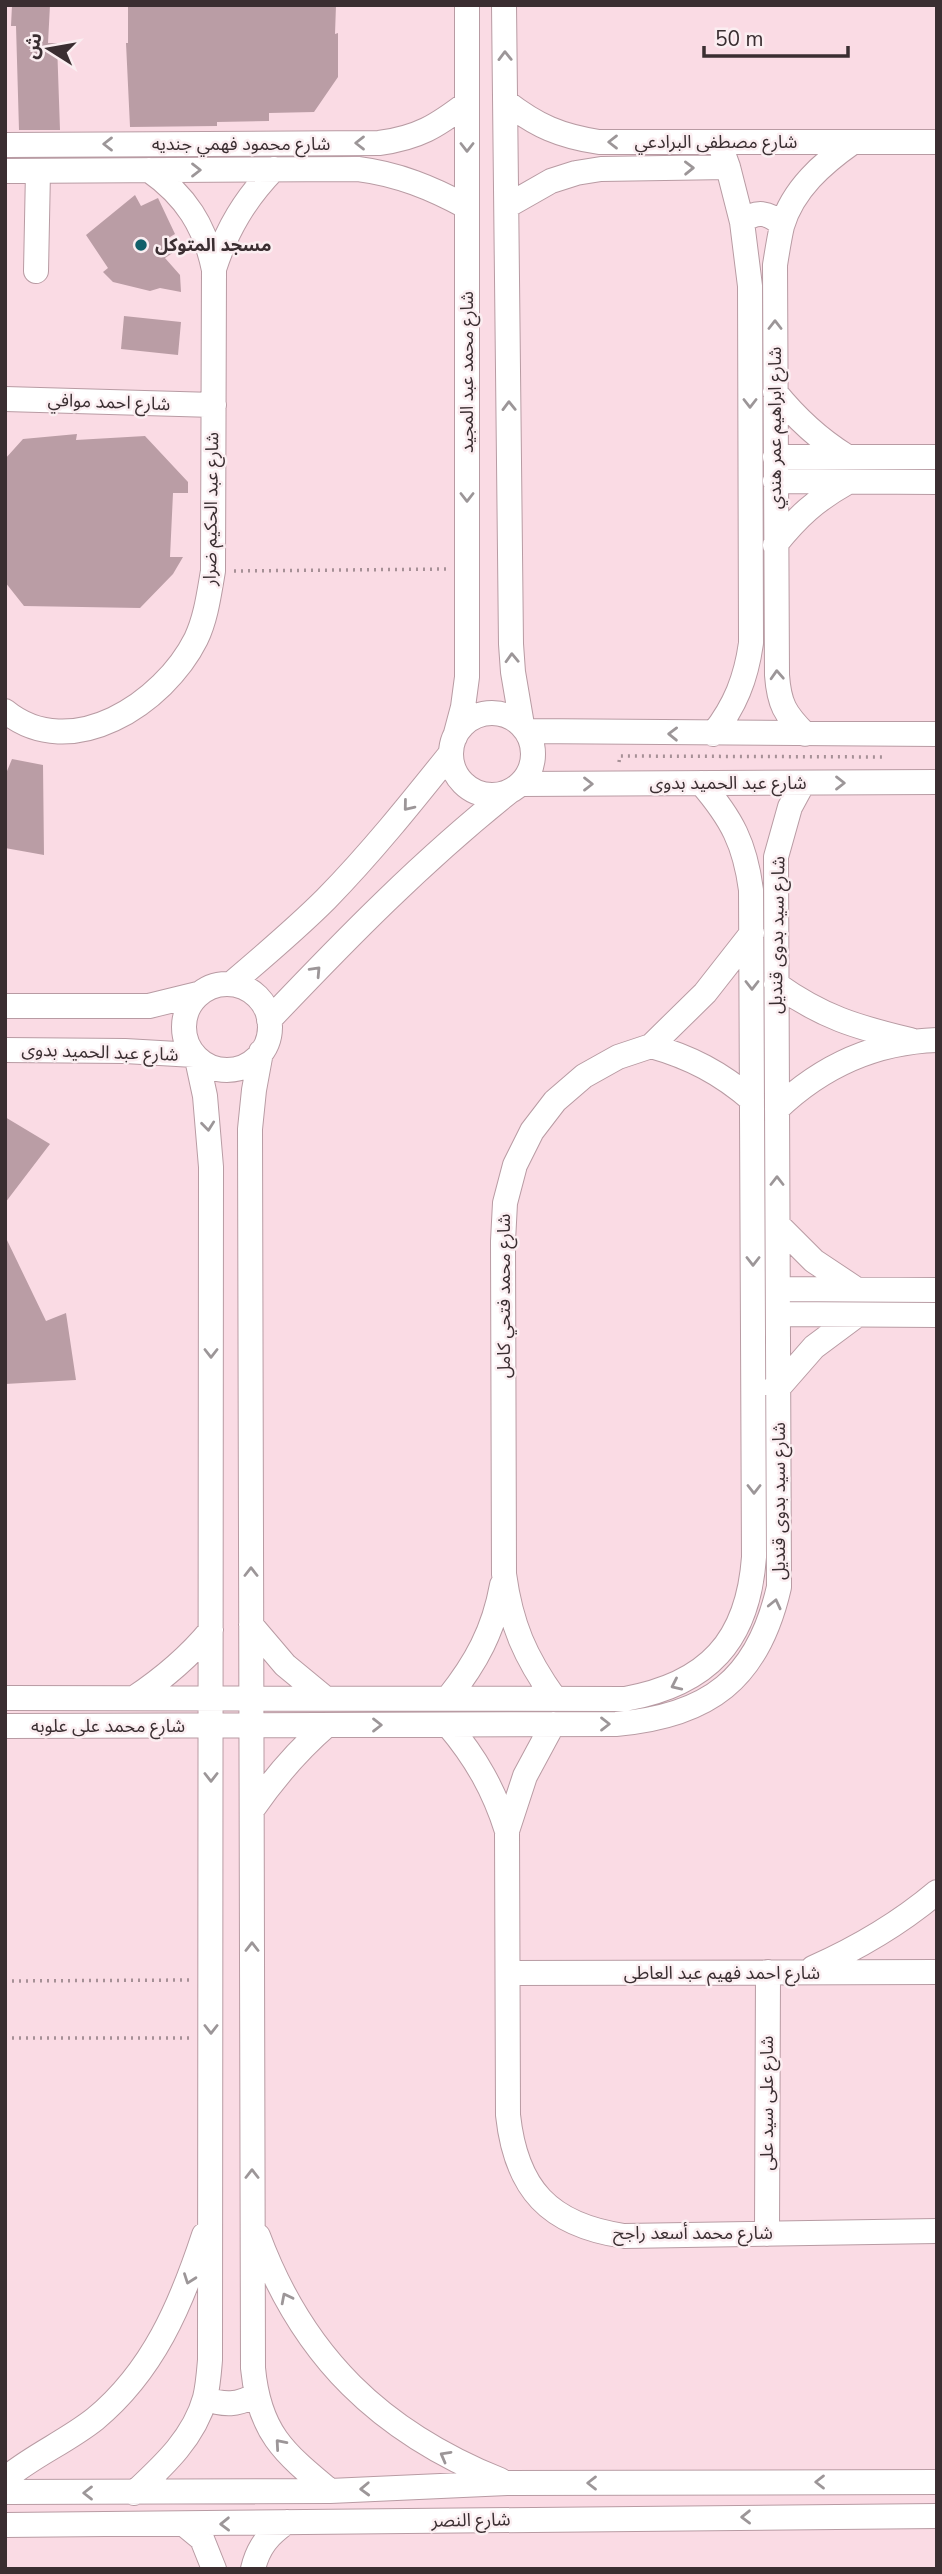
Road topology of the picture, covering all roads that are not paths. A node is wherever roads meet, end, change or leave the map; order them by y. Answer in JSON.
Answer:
{"nodes":[{"id":1,"x":467,"y":5,"type":"edge"},
{"id":2,"x":504,"y":5,"type":"edge"},
{"id":3,"x":506,"y":102,"type":"junction"},
{"id":4,"x":467,"y":103,"type":"junction"},
{"id":5,"x":400,"y":140,"type":"junction"},
{"id":6,"x":719,"y":142,"type":"junction"},
{"id":7,"x":853,"y":142,"type":"junction"},
{"id":8,"x":937,"y":142,"type":"edge"},
{"id":9,"x":5,"y":145,"type":"edge"},
{"id":10,"x":728,"y":167,"type":"junction"},
{"id":11,"x":274,"y":169,"type":"junction"},
{"id":12,"x":149,"y":170,"type":"junction"},
{"id":13,"x":6,"y":171,"type":"edge"},
{"id":14,"x":38,"y":171,"type":"junction"},
{"id":15,"x":396,"y":175,"type":"junction"},
{"id":16,"x":507,"y":206,"type":"junction"},
{"id":17,"x":467,"y":207,"type":"junction"},
{"id":18,"x":742,"y":222,"type":"junction"},
{"id":19,"x":782,"y":225,"type":"junction"},
{"id":20,"x":214,"y":270,"type":"junction"},
{"id":21,"x":36,"y":271,"type":"dead end"},
{"id":22,"x":775,"y":392,"type":"junction"},
{"id":23,"x":5,"y":399,"type":"edge"},
{"id":24,"x":214,"y":405,"type":"junction"},
{"id":25,"x":775,"y":457,"type":"junction"},
{"id":26,"x":846,"y":457,"type":"junction"},
{"id":27,"x":937,"y":457,"type":"edge"},
{"id":28,"x":775,"y":481,"type":"junction"},
{"id":29,"x":848,"y":482,"type":"junction"},
{"id":30,"x":937,"y":482,"type":"edge"},
{"id":31,"x":775,"y":545,"type":"junction"},
{"id":32,"x":5,"y":711,"type":"edge"},
{"id":33,"x":525,"y":729,"type":"junction"},
{"id":34,"x":713,"y":734,"type":"junction"},
{"id":35,"x":805,"y":734,"type":"junction"},
{"id":36,"x":937,"y":734,"type":"edge"},
{"id":37,"x":453,"y":745,"type":"junction"},
{"id":38,"x":937,"y":782,"type":"edge"},
{"id":39,"x":701,"y":783,"type":"junction"},
{"id":40,"x":803,"y":783,"type":"junction"},
{"id":41,"x":515,"y":788,"type":"junction"},
{"id":42,"x":776,"y":857,"type":"junction"},
{"id":43,"x":747,"y":859,"type":"junction"},
{"id":44,"x":752,"y":933,"type":"junction"},
{"id":45,"x":231,"y":984,"type":"junction"},
{"id":46,"x":776,"y":984,"type":"junction"},
{"id":47,"x":198,"y":994,"type":"junction"},
{"id":48,"x":5,"y":1006,"type":"edge"},
{"id":49,"x":269,"y":1020,"type":"junction"},
{"id":50,"x":925,"y":1040,"type":"edge"},
{"id":51,"x":651,"y":1045,"type":"junction"},
{"id":52,"x":5,"y":1050,"type":"edge"},
{"id":53,"x":261,"y":1052,"type":"junction"},
{"id":54,"x":196,"y":1057,"type":"junction"},
{"id":55,"x":752,"y":1100,"type":"junction"},
{"id":56,"x":777,"y":1109,"type":"junction"},
{"id":57,"x":778,"y":1225,"type":"junction"},
{"id":58,"x":778,"y":1289,"type":"junction"},
{"id":59,"x":857,"y":1290,"type":"junction"},
{"id":60,"x":937,"y":1290,"type":"edge"},
{"id":61,"x":778,"y":1314,"type":"junction"},
{"id":62,"x":857,"y":1315,"type":"junction"},
{"id":63,"x":937,"y":1315,"type":"edge"},
{"id":64,"x":779,"y":1387,"type":"junction"},
{"id":65,"x":754,"y":1389,"type":"junction"},
{"id":66,"x":504,"y":1574,"type":"junction"},
{"id":67,"x":251,"y":1625,"type":"junction"},
{"id":68,"x":211,"y":1630,"type":"junction"},
{"id":69,"x":5,"y":1698,"type":"edge"},
{"id":70,"x":134,"y":1698,"type":"junction"},
{"id":71,"x":211,"y":1698,"type":"junction"},
{"id":72,"x":251,"y":1698,"type":"junction"},
{"id":73,"x":325,"y":1698,"type":"junction"},
{"id":74,"x":448,"y":1698,"type":"junction"},
{"id":75,"x":555,"y":1699,"type":"junction"},
{"id":76,"x":553,"y":1724,"type":"junction"},
{"id":77,"x":252,"y":1725,"type":"junction"},
{"id":78,"x":327,"y":1725,"type":"junction"},
{"id":79,"x":448,"y":1725,"type":"junction"},
{"id":80,"x":5,"y":1726,"type":"edge"},
{"id":81,"x":211,"y":1726,"type":"junction"},
{"id":82,"x":252,"y":1810,"type":"junction"},
{"id":83,"x":507,"y":1831,"type":"junction"},
{"id":84,"x":937,"y":1892,"type":"edge"},
{"id":85,"x":768,"y":1972,"type":"junction"},
{"id":86,"x":937,"y":1972,"type":"edge"},
{"id":87,"x":508,"y":1973,"type":"junction"},
{"id":88,"x":803,"y":1973,"type":"junction"},
{"id":89,"x":211,"y":2214,"type":"junction"},
{"id":90,"x":253,"y":2221,"type":"junction"},
{"id":91,"x":937,"y":2231,"type":"edge"},
{"id":92,"x":767,"y":2234,"type":"junction"},
{"id":93,"x":256,"y":2395,"type":"junction"},
{"id":94,"x":205,"y":2399,"type":"junction"},
{"id":95,"x":5,"y":2479,"type":"edge"},
{"id":96,"x":861,"y":2482,"type":"junction"},
{"id":97,"x":937,"y":2482,"type":"edge"},
{"id":98,"x":507,"y":2483,"type":"junction"},
{"id":99,"x":330,"y":2491,"type":"junction"},
{"id":100,"x":5,"y":2492,"type":"edge"},
{"id":101,"x":134,"y":2493,"type":"junction"},
{"id":102,"x":860,"y":2516,"type":"junction"},
{"id":103,"x":937,"y":2516,"type":"edge"},
{"id":104,"x":287,"y":2522,"type":"junction"},
{"id":105,"x":5,"y":2525,"type":"edge"},
{"id":106,"x":185,"y":2525,"type":"junction"},
{"id":107,"x":214,"y":2569,"type":"edge"},
{"id":108,"x":253,"y":2569,"type":"edge"}],
"edges":[{"from":1,"to":4,"type":"street","name":"شارع محمد عبد المجيد"},
{"from":3,"to":2,"type":"street","one_way":true},
{"from":6,"to":3,"type":"street","name":"شارع مصطفى البرادعي","one_way":true},
{"from":3,"to":16,"type":"street"},
{"from":4,"to":5,"type":"street","name":"شارع محمود فهمي جنديه"},
{"from":4,"to":17,"type":"street","name":"شارع محمد عبد المجيد","one_way":true},
{"from":5,"to":9,"type":"street","name":"شارع محمود فهمي جنديه","one_way":true},
{"from":5,"to":15,"type":"street"},
{"from":6,"to":7,"type":"street","name":"شارع مصطفى البرادعي"},
{"from":6,"to":10,"type":"street","name":"شارع ابراهيم عمر هندي"},
{"from":7,"to":8,"type":"street","name":"شارع مصطفى البرادعي"},
{"from":7,"to":19,"type":"street","name":"شارع ابراهيم عمر هندي"},
{"from":16,"to":10,"type":"street","name":"شارع مصطفى البرادعي","one_way":true},
{"from":10,"to":18,"type":"street","name":"شارع ابراهيم عمر هندي"},
{"from":12,"to":11,"type":"street","name":"شارع محمود فهمي جنديه","one_way":true},
{"from":11,"to":15,"type":"street","name":"شارع محمود فهمي جنديه"},
{"from":11,"to":20,"type":"street","name":"شارع عبد الحكيم ضرار"},
{"from":12,"to":14,"type":"street","name":"شارع محمود فهمي جنديه"},
{"from":12,"to":20,"type":"street","name":"شارع عبد الحكيم ضرار"},
{"from":13,"to":14,"type":"street","name":"شارع محمود فهمي جنديه"},
{"from":14,"to":21,"type":"street"},
{"from":15,"to":17,"type":"street","name":"شارع محمود فهمي جنديه"},
{"from":33,"to":16,"type":"street","one_way":true},
{"from":17,"to":37,"type":"street","name":"شارع محمد عبد المجيد","one_way":true},
{"from":18,"to":19,"type":"street"},
{"from":18,"to":34,"type":"street","name":"شارع ابراهيم عمر هندي","one_way":true},
{"from":22,"to":19,"type":"street","name":"شارع ابراهيم عمر هندي","one_way":true},
{"from":20,"to":24,"type":"street","name":"شارع عبد الحكيم ضرار"},
{"from":22,"to":25,"type":"street","name":"شارع ابراهيم عمر هندي"},
{"from":22,"to":26,"type":"street"},
{"from":23,"to":24,"type":"street","name":"شارع احمد موافي"},
{"from":24,"to":32,"type":"street","name":"شارع عبد الحكيم ضرار"},
{"from":25,"to":26,"type":"street"},
{"from":25,"to":28,"type":"street","name":"شارع ابراهيم عمر هندي"},
{"from":26,"to":27,"type":"street"},
{"from":28,"to":29,"type":"street"},
{"from":28,"to":31,"type":"street","name":"شارع ابراهيم عمر هندي"},
{"from":29,"to":30,"type":"street"},
{"from":29,"to":31,"type":"street"},
{"from":35,"to":31,"type":"street","name":"شارع ابراهيم عمر هندي","one_way":true},
{"from":34,"to":33,"type":"street","one_way":true},
{"from":33,"to":37,"type":"street"},
{"from":33,"to":41,"type":"street"},
{"from":34,"to":35,"type":"street"},
{"from":35,"to":36,"type":"street"},
{"from":37,"to":41,"type":"street"},
{"from":37,"to":45,"type":"street","one_way":true},
{"from":40,"to":38,"type":"street","name":"شارع عبد الحميد بدوى","one_way":true},
{"from":39,"to":40,"type":"street","name":"شارع عبد الحميد بدوى"},
{"from":41,"to":39,"type":"street","name":"شارع عبد الحميد بدوى","one_way":true},
{"from":39,"to":43,"type":"street","name":"شارع سيد بدوى قنديل"},
{"from":40,"to":42,"type":"street","name":"شارع سيد بدوى قنديل"},
{"from":49,"to":41,"type":"street","one_way":true},
{"from":42,"to":43,"type":"street"},
{"from":42,"to":46,"type":"street","name":"شارع سيد بدوى قنديل"},
{"from":43,"to":44,"type":"street","name":"شارع سيد بدوى قنديل"},
{"from":44,"to":51,"type":"street","name":"شارع محمد فتحي كامل"},
{"from":44,"to":55,"type":"street","name":"شارع سيد بدوى قنديل","one_way":true},
{"from":45,"to":47,"type":"street"},
{"from":45,"to":49,"type":"street"},
{"from":46,"to":50,"type":"street"},
{"from":46,"to":56,"type":"street","name":"شارع سيد بدوى قنديل"},
{"from":47,"to":48,"type":"street"},
{"from":47,"to":54,"type":"street"},
{"from":49,"to":53,"type":"street"},
{"from":50,"to":56,"type":"street"},
{"from":51,"to":55,"type":"street"},
{"from":51,"to":66,"type":"street","name":"شارع محمد فتحي كامل"},
{"from":52,"to":54,"type":"street","name":"شارع عبد الحميد بدوى"},
{"from":53,"to":54,"type":"street"},
{"from":67,"to":53,"type":"street","one_way":true},
{"from":54,"to":68,"type":"street","one_way":true},
{"from":55,"to":65,"type":"street","name":"شارع سيد بدوى قنديل","one_way":true},
{"from":57,"to":56,"type":"street","name":"شارع سيد بدوى قنديل","one_way":true},
{"from":57,"to":58,"type":"street","name":"شارع سيد بدوى قنديل"},
{"from":57,"to":59,"type":"street"},
{"from":58,"to":59,"type":"street"},
{"from":58,"to":61,"type":"street","name":"شارع سيد بدوى قنديل"},
{"from":59,"to":60,"type":"street"},
{"from":61,"to":62,"type":"street"},
{"from":61,"to":64,"type":"street","name":"شارع سيد بدوى قنديل"},
{"from":62,"to":63,"type":"street"},
{"from":62,"to":64,"type":"street"},
{"from":64,"to":65,"type":"street"},
{"from":76,"to":64,"type":"street","name":"شارع سيد بدوى قنديل","one_way":true},
{"from":65,"to":75,"type":"street","name":"شارع سيد بدوى قنديل","one_way":true},
{"from":66,"to":74,"type":"street","name":"شارع محمد فتحي كامل"},
{"from":66,"to":75,"type":"street","name":"شارع محمد فتحي كامل"},
{"from":67,"to":72,"type":"street"},
{"from":67,"to":73,"type":"street"},
{"from":68,"to":70,"type":"street"},
{"from":68,"to":71,"type":"street"},
{"from":69,"to":70,"type":"street","name":"شارع محمد على علوبه"},
{"from":70,"to":71,"type":"street","name":"شارع محمد على علوبه"},
{"from":71,"to":72,"type":"street","name":"شارع سيد بدوى قنديل"},
{"from":71,"to":81,"type":"street"},
{"from":72,"to":73,"type":"street","name":"شارع سيد بدوى قنديل"},
{"from":72,"to":77,"type":"street"},
{"from":73,"to":74,"type":"street","name":"شارع سيد بدوى قنديل"},
{"from":74,"to":75,"type":"street","name":"شارع سيد بدوى قنديل"},
{"from":76,"to":79,"type":"street","name":"شارع سيد بدوى قنديل"},
{"from":76,"to":83,"type":"street","name":"شارع محمد أسعد راجح"},
{"from":77,"to":78,"type":"street","name":"شارع سيد بدوى قنديل"},
{"from":77,"to":81,"type":"street","name":"شارع سيد بدوى قنديل"},
{"from":77,"to":82,"type":"street"},
{"from":78,"to":79,"type":"street","name":"شارع سيد بدوى قنديل","one_way":true},
{"from":78,"to":82,"type":"street"},
{"from":79,"to":83,"type":"street","name":"شارع محمد أسعد راجح"},
{"from":80,"to":81,"type":"street","name":"شارع محمد على علوبه"},
{"from":81,"to":89,"type":"street","one_way":true},
{"from":90,"to":82,"type":"street","one_way":true},
{"from":83,"to":87,"type":"street","name":"شارع محمد أسعد راجح"},
{"from":84,"to":88,"type":"street"},
{"from":85,"to":87,"type":"street","name":"شارع احمد فهيم عبد العاطى"},
{"from":85,"to":88,"type":"street","name":"شارع احمد فهيم عبد العاطى"},
{"from":85,"to":92,"type":"street","name":"شارع على سيد على"},
{"from":86,"to":88,"type":"street","name":"شارع احمد فهيم عبد العاطى"},
{"from":87,"to":92,"type":"street","name":"شارع محمد أسعد راجح"},
{"from":89,"to":94,"type":"street"},
{"from":89,"to":95,"type":"street","one_way":true},
{"from":90,"to":93,"type":"street"},
{"from":98,"to":90,"type":"street","one_way":true},
{"from":91,"to":92,"type":"street","name":"شارع محمد أسعد راجح"},
{"from":93,"to":94,"type":"street"},
{"from":99,"to":93,"type":"street","one_way":true},
{"from":94,"to":101,"type":"street"},
{"from":96,"to":97,"type":"street"},
{"from":96,"to":98,"type":"street","one_way":true},
{"from":96,"to":102,"type":"street"},
{"from":98,"to":99,"type":"street","one_way":true},
{"from":99,"to":101,"type":"street"},
{"from":101,"to":100,"type":"street","one_way":true},
{"from":102,"to":103,"type":"street","name":"شارع النصر"},
{"from":102,"to":104,"type":"street","name":"شارع النصر","one_way":true},
{"from":104,"to":106,"type":"street","name":"شارع النصر","one_way":true},
{"from":104,"to":108,"type":"street"},
{"from":105,"to":106,"type":"street","name":"شارع النصر"},
{"from":106,"to":107,"type":"street"}]}
